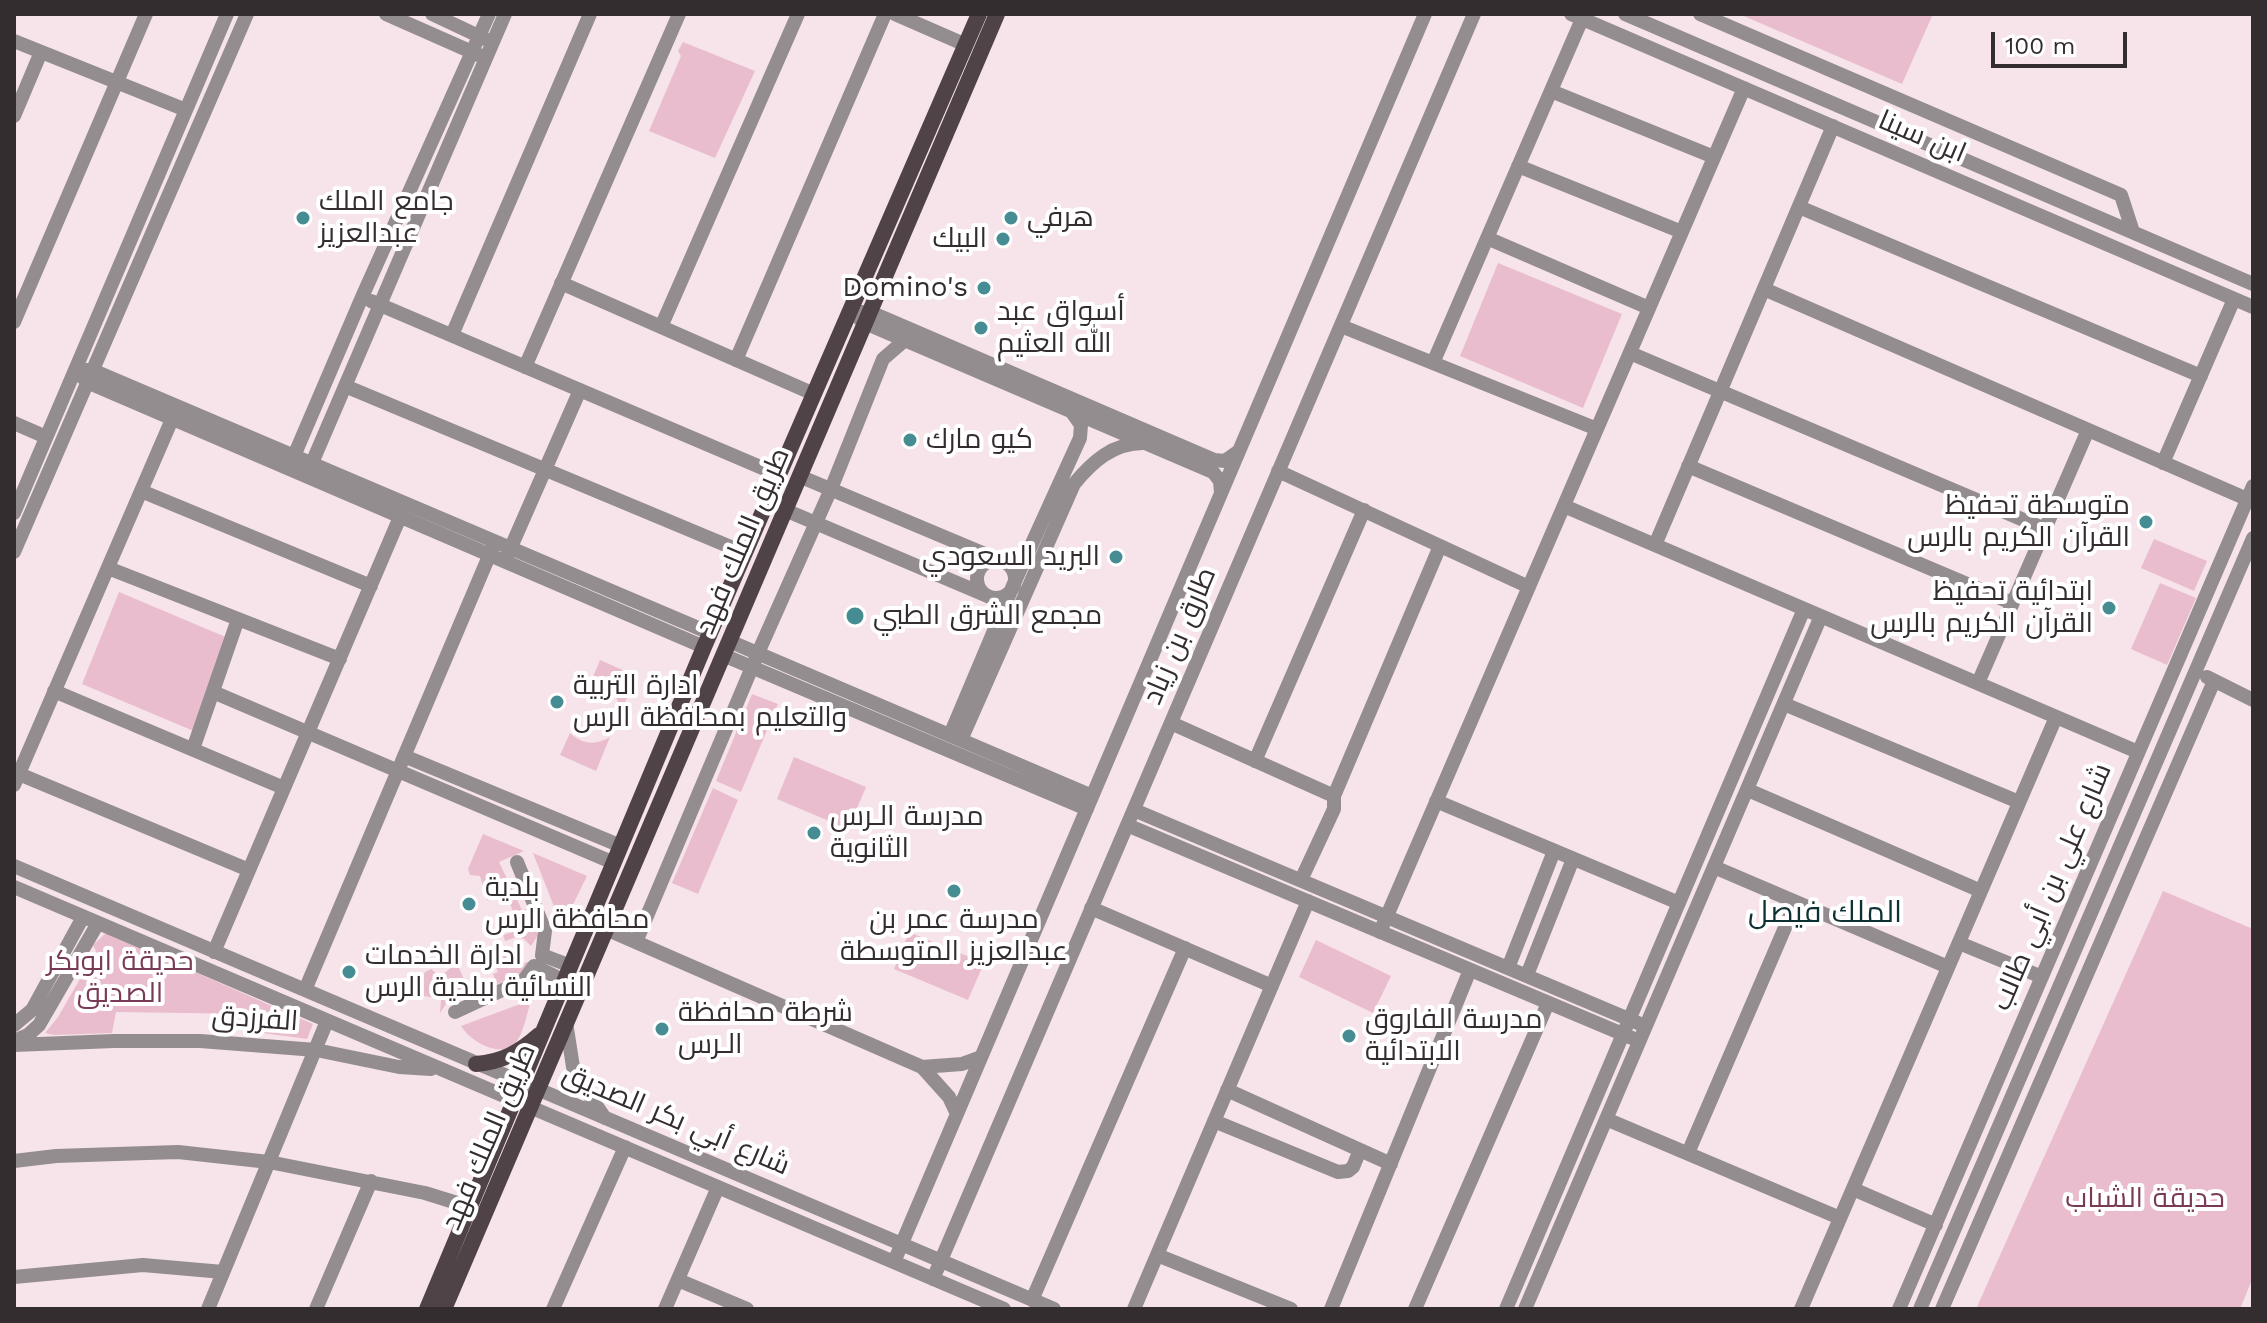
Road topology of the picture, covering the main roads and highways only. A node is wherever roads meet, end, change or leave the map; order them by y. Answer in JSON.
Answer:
{"nodes":[{"id":1,"x":979,"y":14,"type":"edge"},
{"id":2,"x":997,"y":14,"type":"edge"},
{"id":3,"x":543,"y":1032,"type":"junction"},
{"id":4,"x":476,"y":1064,"type":"road end"},
{"id":5,"x":530,"y":1086,"type":"junction"},
{"id":6,"x":522,"y":1104,"type":"junction"},
{"id":7,"x":427,"y":1309,"type":"edge"},
{"id":8,"x":444,"y":1309,"type":"edge"}],
"edges":[{"from":1,"to":3,"type":"main road","name":"طريق الملك فهد"},
{"from":2,"to":5,"type":"main road","name":"طريق الملك فهد"},
{"from":3,"to":4,"type":"main road"},
{"from":3,"to":5,"type":"main road","name":"طريق الملك فهد"},
{"from":5,"to":6,"type":"main road","name":"طريق الملك فهد"},
{"from":6,"to":7,"type":"main road","name":"طريق الملك فهد"},
{"from":6,"to":8,"type":"main road","name":"طريق الملك فهد"}]}
